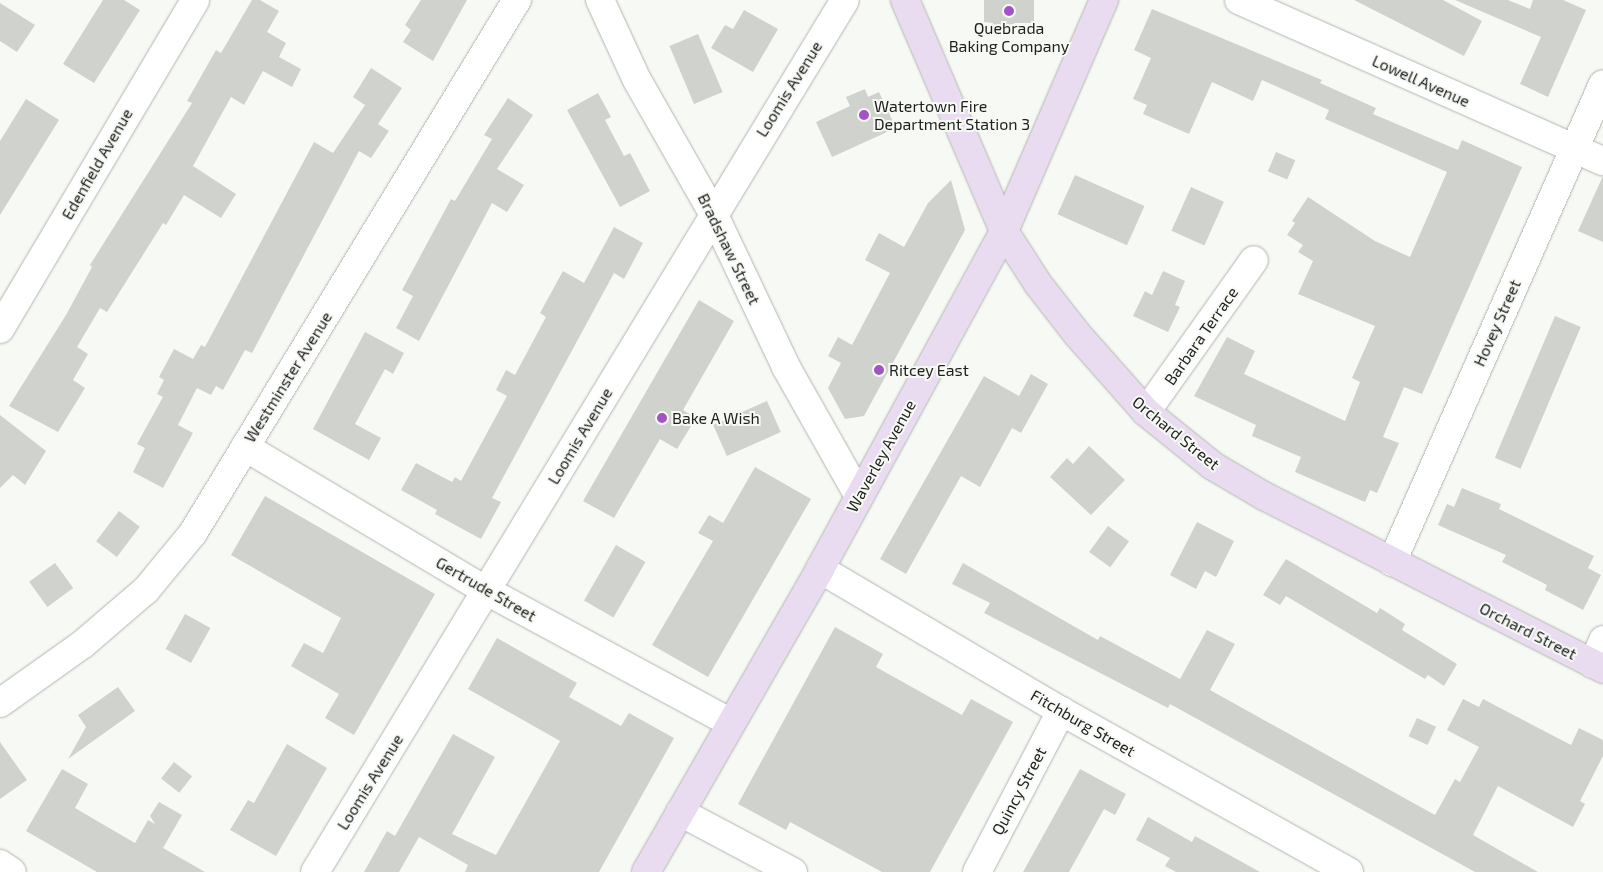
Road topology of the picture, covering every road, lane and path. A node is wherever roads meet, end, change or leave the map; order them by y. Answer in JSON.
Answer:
{"nodes":[{"id":1,"x":195,"y":0,"type":"edge"},
{"id":2,"x":517,"y":0,"type":"edge"},
{"id":3,"x":600,"y":0,"type":"edge"},
{"id":4,"x":844,"y":0,"type":"edge"},
{"id":5,"x":905,"y":0,"type":"edge"},
{"id":6,"x":1104,"y":0,"type":"edge"},
{"id":7,"x":1239,"y":0,"type":"edge"},
{"id":8,"x":1603,"y":84,"type":"edge"},
{"id":9,"x":1573,"y":148,"type":"junction"},
{"id":10,"x":1603,"y":161,"type":"edge"},
{"id":11,"x":713,"y":213,"type":"junction"},
{"id":12,"x":1004,"y":231,"type":"junction"},
{"id":13,"x":1254,"y":260,"type":"dead end"},
{"id":14,"x":0,"y":329,"type":"edge"},
{"id":15,"x":1146,"y":412,"type":"junction"},
{"id":16,"x":245,"y":447,"type":"junction"},
{"id":17,"x":860,"y":496,"type":"junction"},
{"id":18,"x":1392,"y":562,"type":"junction"},
{"id":19,"x":820,"y":569,"type":"junction"},
{"id":20,"x":487,"y":591,"type":"junction"},
{"id":21,"x":1600,"y":658,"type":"edge"},
{"id":22,"x":0,"y":704,"type":"edge"},
{"id":23,"x":1061,"y":711,"type":"junction"},
{"id":24,"x":731,"y":723,"type":"junction"},
{"id":25,"x":680,"y":812,"type":"junction"},
{"id":26,"x":0,"y":864,"type":"edge"},
{"id":27,"x":12,"y":872,"type":"edge"},
{"id":28,"x":315,"y":872,"type":"edge"},
{"id":29,"x":646,"y":872,"type":"edge"},
{"id":30,"x":793,"y":872,"type":"edge"},
{"id":31,"x":977,"y":872,"type":"edge"},
{"id":32,"x":1349,"y":872,"type":"edge"}],
"edges":[{"from":1,"to":14,"type":"street","name":"Edenfield Avenue"},
{"from":2,"to":16,"type":"street","name":"Westminster Avenue"},
{"from":3,"to":11,"type":"street","name":"Bradshaw Street"},
{"from":4,"to":11,"type":"street","name":"Loomis Avenue"},
{"from":5,"to":12,"type":"main road","name":"Orchard Street"},
{"from":6,"to":12,"type":"main road","name":"Waverley Avenue"},
{"from":7,"to":9,"type":"street","name":"Lowell Avenue"},
{"from":8,"to":9,"type":"street","name":"Hovey Street"},
{"from":9,"to":10,"type":"street","name":"Lowell Avenue"},
{"from":9,"to":18,"type":"street","name":"Hovey Street"},
{"from":11,"to":17,"type":"street","name":"Bradshaw Street"},
{"from":11,"to":20,"type":"street","name":"Loomis Avenue"},
{"from":12,"to":15,"type":"main road","name":"Orchard Street"},
{"from":12,"to":17,"type":"main road","name":"Waverley Avenue"},
{"from":13,"to":15,"type":"street","name":"Barbara Terrace"},
{"from":15,"to":18,"type":"main road","name":"Orchard Street"},
{"from":16,"to":20,"type":"street","name":"Gertrude Street"},
{"from":16,"to":22,"type":"street","name":"Westminster Avenue"},
{"from":17,"to":19,"type":"main road","name":"Waverley Avenue"},
{"from":18,"to":21,"type":"main road","name":"Orchard Street"},
{"from":19,"to":23,"type":"street","name":"Fitchburg Street"},
{"from":19,"to":24,"type":"main road","name":"Waverley Avenue"},
{"from":20,"to":24,"type":"street","name":"Gertrude Street"},
{"from":20,"to":28,"type":"street","name":"Loomis Avenue"},
{"from":23,"to":31,"type":"street","name":"Quincy Street"},
{"from":23,"to":32,"type":"street","name":"Fitchburg Street"},
{"from":24,"to":25,"type":"main road","name":"Waverley Avenue"},
{"from":25,"to":29,"type":"main road","name":"Waverley Avenue"},
{"from":25,"to":30,"type":"street"},
{"from":26,"to":27,"type":"street"}]}
